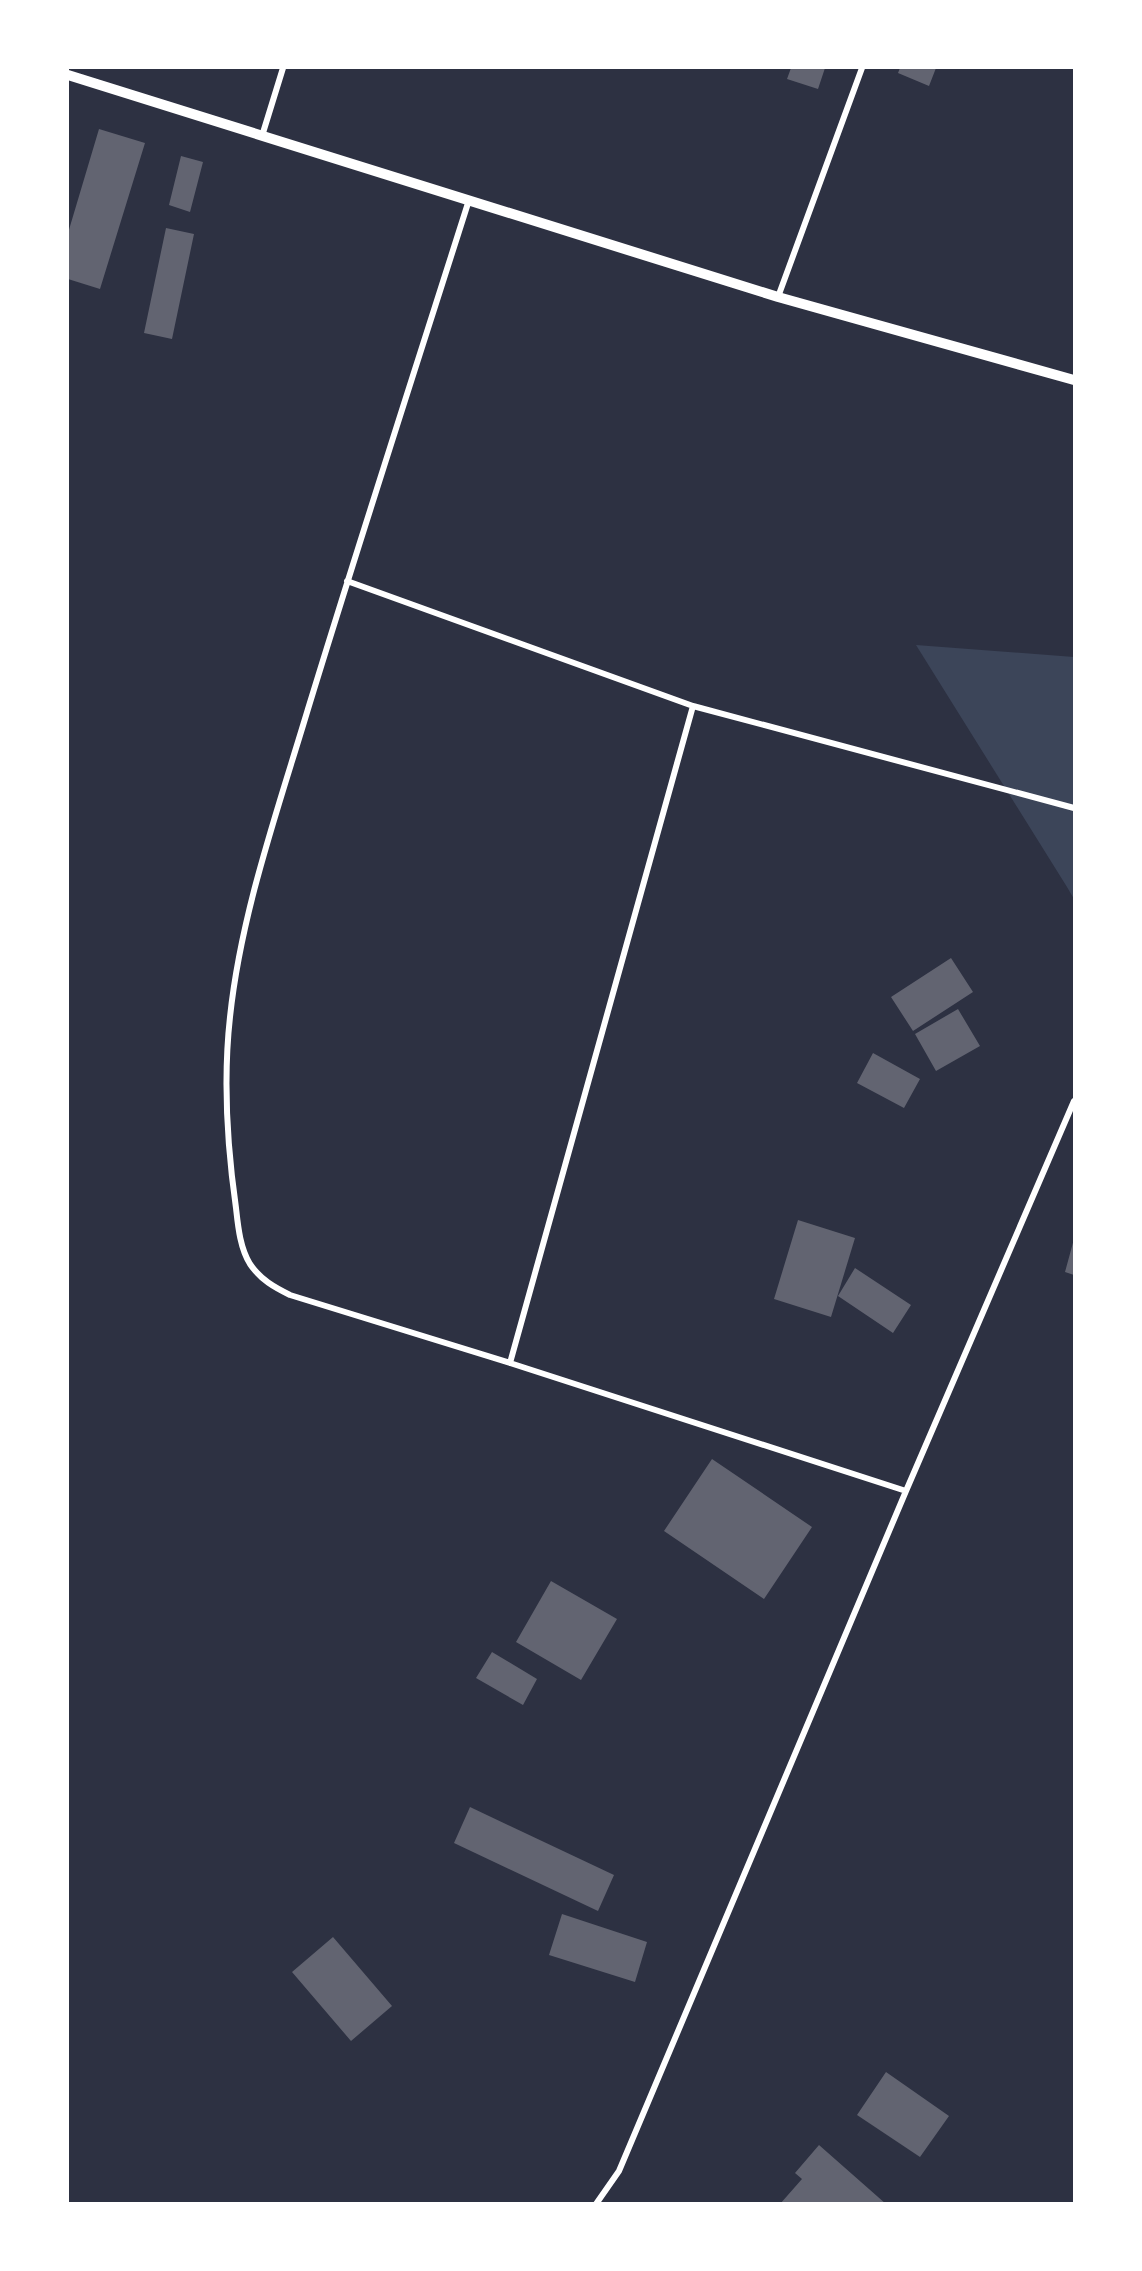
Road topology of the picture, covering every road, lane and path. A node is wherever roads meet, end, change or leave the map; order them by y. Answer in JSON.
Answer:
{"nodes":[{"id":1,"x":283,"y":68,"type":"edge"},
{"id":2,"x":862,"y":68,"type":"edge"},
{"id":3,"x":68,"y":75,"type":"edge"},
{"id":4,"x":262,"y":136,"type":"junction"},
{"id":5,"x":469,"y":200,"type":"junction"},
{"id":6,"x":778,"y":297,"type":"junction"},
{"id":7,"x":1074,"y":380,"type":"edge"},
{"id":8,"x":347,"y":581,"type":"junction"},
{"id":9,"x":693,"y":706,"type":"junction"},
{"id":10,"x":1074,"y":808,"type":"edge"},
{"id":11,"x":1074,"y":1101,"type":"edge"},
{"id":12,"x":510,"y":1363,"type":"junction"},
{"id":13,"x":906,"y":1491,"type":"junction"},
{"id":14,"x":596,"y":2204,"type":"edge"}],
"edges":[{"from":1,"to":4,"type":"street"},
{"from":2,"to":6,"type":"street"},
{"from":3,"to":4,"type":"street"},
{"from":4,"to":5,"type":"street"},
{"from":5,"to":6,"type":"street"},
{"from":5,"to":8,"type":"street"},
{"from":6,"to":7,"type":"street"},
{"from":8,"to":9,"type":"street"},
{"from":8,"to":12,"type":"street"},
{"from":9,"to":10,"type":"street"},
{"from":9,"to":12,"type":"street"},
{"from":11,"to":13,"type":"street"},
{"from":12,"to":13,"type":"street"},
{"from":13,"to":14,"type":"street"}]}
